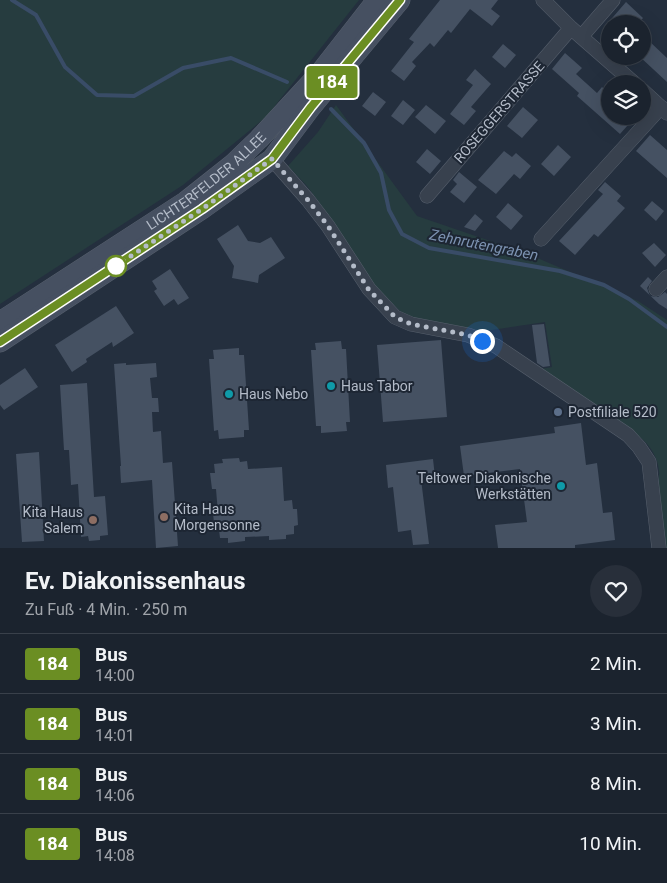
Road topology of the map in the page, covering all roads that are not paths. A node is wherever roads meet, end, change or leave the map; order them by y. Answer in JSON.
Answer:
{"nodes":[{"id":1,"x":377,"y":0,"type":"edge"},
{"id":2,"x":400,"y":0,"type":"edge"},
{"id":3,"x":543,"y":0,"type":"edge"},
{"id":4,"x":613,"y":0,"type":"edge"},
{"id":5,"x":576,"y":33,"type":"junction"},
{"id":6,"x":625,"y":75,"type":"edge"},
{"id":7,"x":651,"y":98,"type":"edge"},
{"id":8,"x":664,"y":110,"type":"edge"},
{"id":9,"x":272,"y":159,"type":"junction"},
{"id":10,"x":427,"y":196,"type":"dead end"},
{"id":11,"x":542,"y":239,"type":"dead end"},
{"id":12,"x":667,"y":277,"type":"edge"},
{"id":13,"x":656,"y":289,"type":"dead end"},
{"id":14,"x":0,"y":322,"type":"edge"},
{"id":15,"x":0,"y":342,"type":"edge"},
{"id":16,"x":659,"y":548,"type":"edge"}],
"edges":[{"from":1,"to":14,"type":"main road","name":"LICHTERFELDER ALLEE"},
{"from":2,"to":9,"type":"main road","name":"LICHTERFELDER ALLEE"},
{"from":3,"to":5,"type":"street"},
{"from":4,"to":5,"type":"street","name":"ROSEGGERSTRASSE"},
{"from":5,"to":6,"type":"street"},
{"from":5,"to":10,"type":"street","name":"ROSEGGERSTRASSE"},
{"from":7,"to":8,"type":"street"},
{"from":8,"to":11,"type":"street"},
{"from":9,"to":15,"type":"main road","name":"LICHTERFELDER ALLEE"},
{"from":9,"to":16,"type":"street","name":"LICHTERFELDER ALLEE"},
{"from":12,"to":13,"type":"street"}]}
